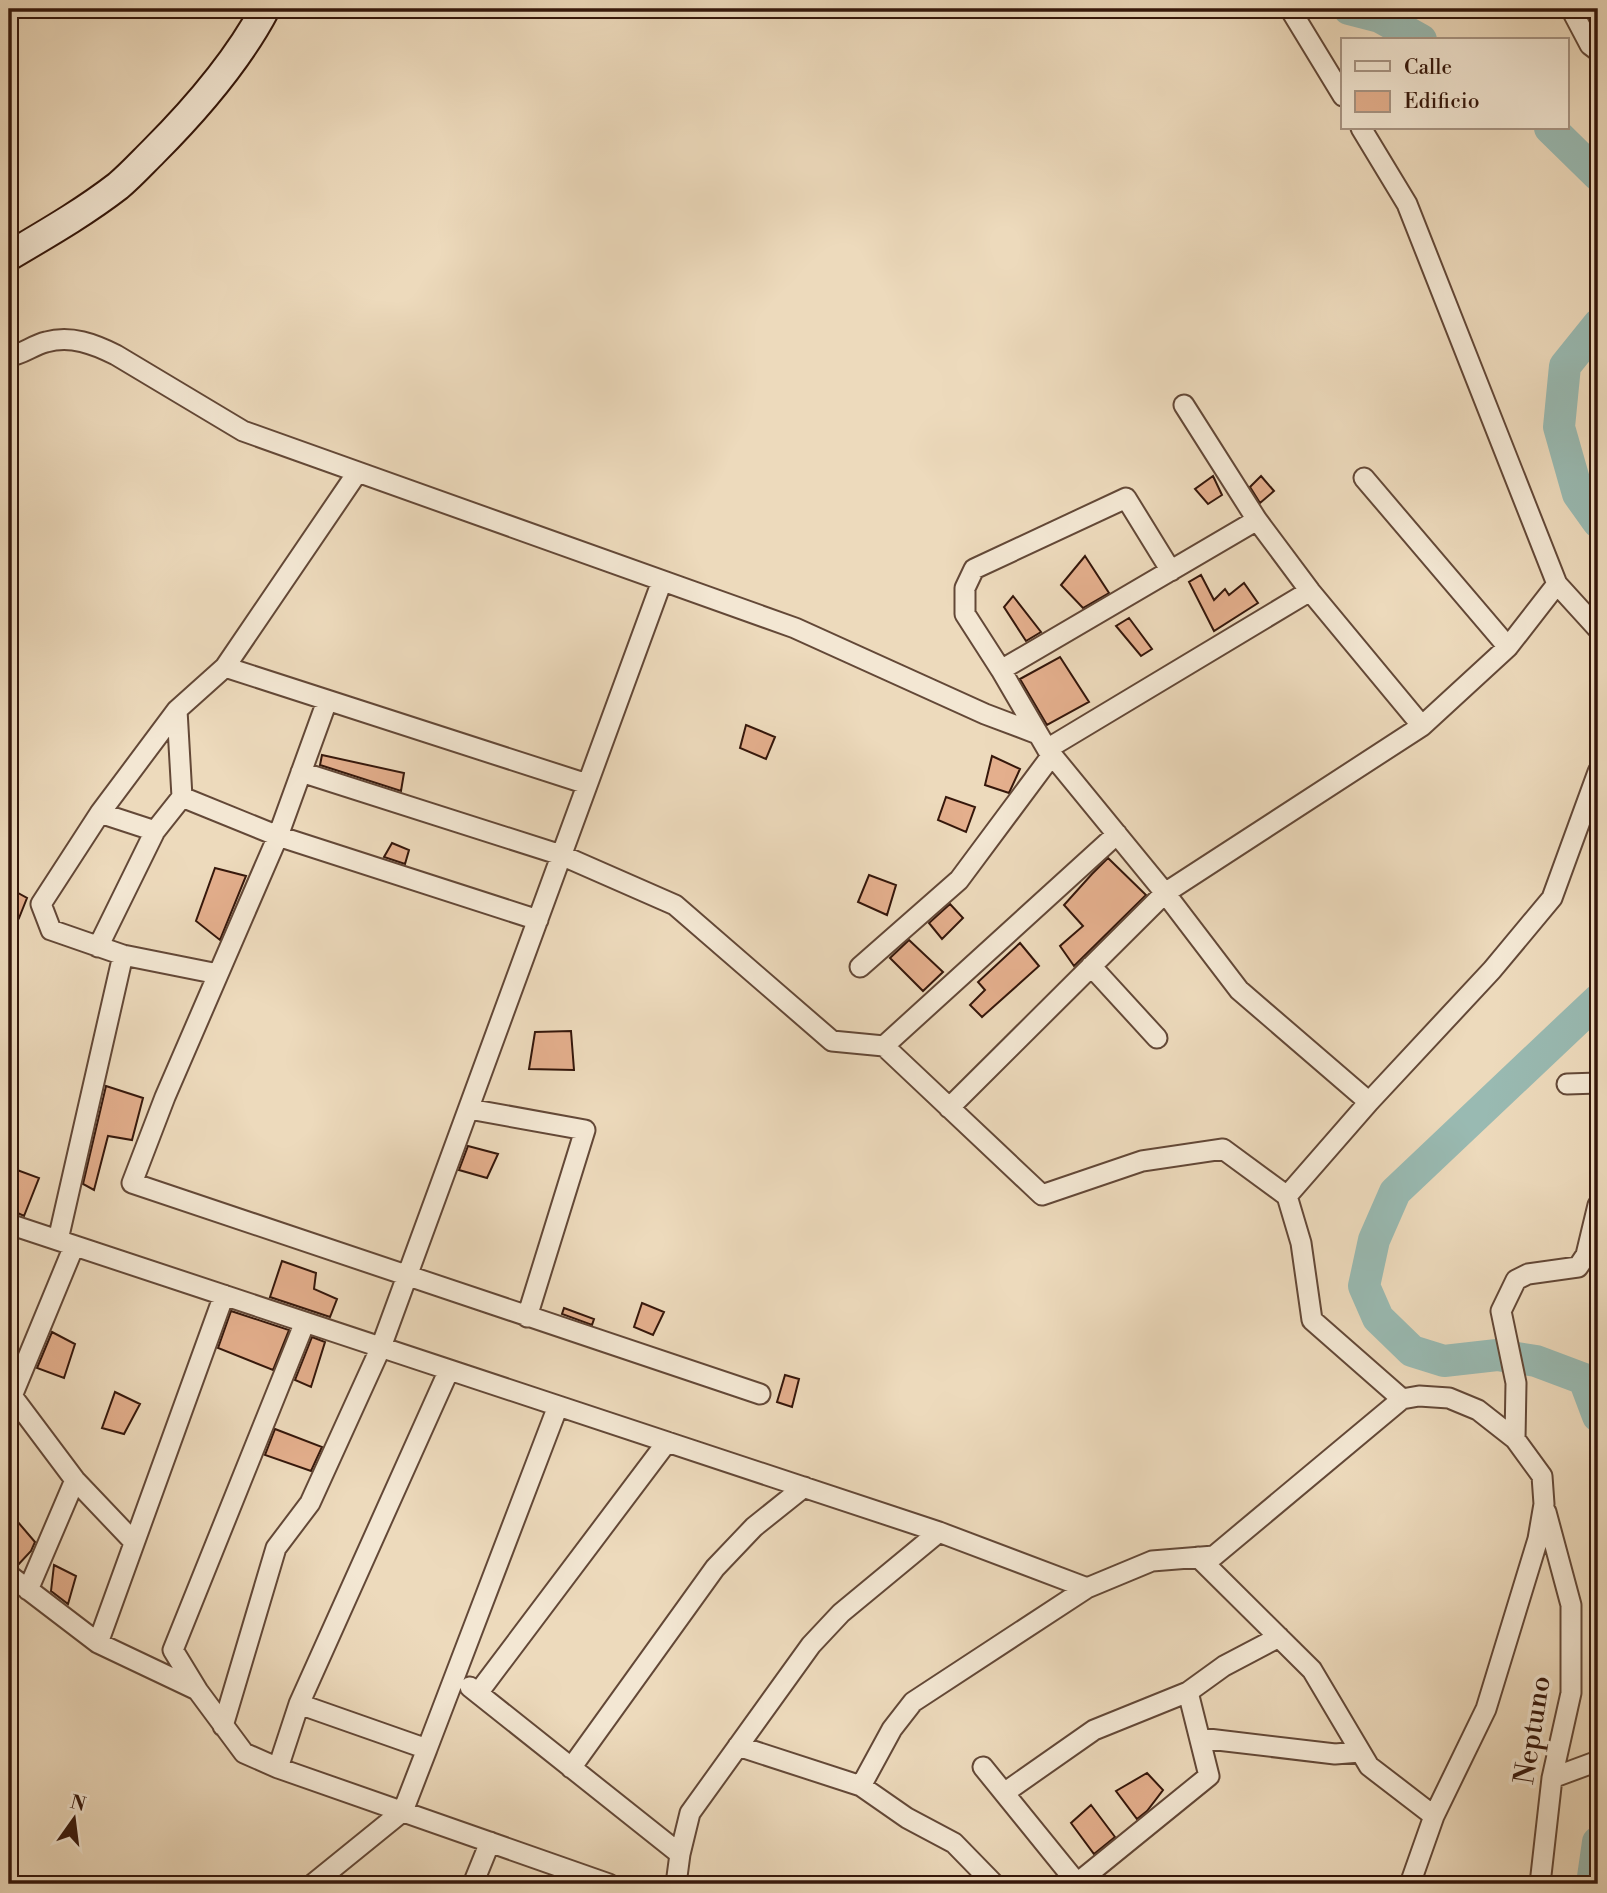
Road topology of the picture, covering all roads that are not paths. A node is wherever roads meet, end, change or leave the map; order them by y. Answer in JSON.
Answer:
{"nodes":[{"id":1,"x":265,"y":9,"type":"edge"},
{"id":2,"x":1290,"y":9,"type":"edge"},
{"id":3,"x":1571,"y":9,"type":"edge"},
{"id":4,"x":1598,"y":51,"type":"edge"},
{"id":5,"x":1341,"y":93,"type":"edge"},
{"id":6,"x":1362,"y":130,"type":"edge"},
{"id":7,"x":9,"y":256,"type":"edge"},
{"id":8,"x":9,"y":356,"type":"edge"},
{"id":9,"x":1185,"y":405,"type":"dead end"},
{"id":10,"x":357,"y":473,"type":"junction"},
{"id":11,"x":1364,"y":478,"type":"dead end"},
{"id":12,"x":1257,"y":520,"type":"junction"},
{"id":13,"x":1171,"y":571,"type":"junction"},
{"id":14,"x":662,"y":581,"type":"junction"},
{"id":15,"x":1557,"y":584,"type":"junction"},
{"id":16,"x":1310,"y":592,"type":"junction"},
{"id":17,"x":1598,"y":629,"type":"edge"},
{"id":18,"x":1508,"y":647,"type":"junction"},
{"id":19,"x":225,"y":667,"type":"junction"},
{"id":20,"x":1001,"y":670,"type":"junction"},
{"id":21,"x":327,"y":701,"type":"junction"},
{"id":22,"x":177,"y":710,"type":"junction"},
{"id":23,"x":1423,"y":726,"type":"junction"},
{"id":24,"x":1046,"y":746,"type":"junction"},
{"id":25,"x":301,"y":772,"type":"junction"},
{"id":26,"x":1598,"y":772,"type":"edge"},
{"id":27,"x":587,"y":784,"type":"junction"},
{"id":28,"x":183,"y":797,"type":"junction"},
{"id":29,"x":100,"y":813,"type":"junction"},
{"id":30,"x":155,"y":831,"type":"junction"},
{"id":31,"x":1117,"y":834,"type":"junction"},
{"id":32,"x":278,"y":836,"type":"junction"},
{"id":33,"x":562,"y":855,"type":"junction"},
{"id":34,"x":1165,"y":893,"type":"junction"},
{"id":35,"x":538,"y":920,"type":"junction"},
{"id":36,"x":98,"y":947,"type":"junction"},
{"id":37,"x":124,"y":955,"type":"junction"},
{"id":38,"x":1091,"y":966,"type":"junction"},
{"id":39,"x":860,"y":967,"type":"dead end"},
{"id":40,"x":218,"y":974,"type":"junction"},
{"id":41,"x":1157,"y":1038,"type":"dead end"},
{"id":42,"x":884,"y":1046,"type":"junction"},
{"id":43,"x":1598,"y":1083,"type":"edge"},
{"id":44,"x":1567,"y":1084,"type":"dead end"},
{"id":45,"x":1369,"y":1102,"type":"junction"},
{"id":46,"x":949,"y":1108,"type":"junction"},
{"id":47,"x":469,"y":1109,"type":"junction"},
{"id":48,"x":1287,"y":1196,"type":"junction"},
{"id":49,"x":1598,"y":1205,"type":"edge"},
{"id":50,"x":9,"y":1224,"type":"edge"},
{"id":51,"x":66,"y":1243,"type":"junction"},
{"id":52,"x":407,"y":1277,"type":"junction"},
{"id":53,"x":224,"y":1295,"type":"junction"},
{"id":54,"x":527,"y":1317,"type":"junction"},
{"id":55,"x":305,"y":1322,"type":"junction"},
{"id":56,"x":381,"y":1347,"type":"junction"},
{"id":57,"x":449,"y":1370,"type":"junction"},
{"id":58,"x":11,"y":1394,"type":"edge"},
{"id":59,"x":760,"y":1394,"type":"dead end"},
{"id":60,"x":1402,"y":1399,"type":"junction"},
{"id":61,"x":558,"y":1406,"type":"junction"},
{"id":62,"x":1515,"y":1439,"type":"junction"},
{"id":63,"x":667,"y":1442,"type":"junction"},
{"id":64,"x":75,"y":1480,"type":"junction"},
{"id":65,"x":804,"y":1488,"type":"junction"},
{"id":66,"x":1544,"y":1504,"type":"junction"},
{"id":67,"x":939,"y":1532,"type":"junction"},
{"id":68,"x":134,"y":1542,"type":"junction"},
{"id":69,"x":1198,"y":1558,"type":"junction"},
{"id":70,"x":9,"y":1575,"type":"edge"},
{"id":71,"x":1087,"y":1588,"type":"junction"},
{"id":72,"x":28,"y":1590,"type":"junction"},
{"id":73,"x":1279,"y":1637,"type":"junction"},
{"id":74,"x":98,"y":1643,"type":"junction"},
{"id":75,"x":455,"y":1675,"type":"junction"},
{"id":76,"x":198,"y":1691,"type":"junction"},
{"id":77,"x":1188,"y":1692,"type":"junction"},
{"id":78,"x":478,"y":1693,"type":"junction"},
{"id":79,"x":299,"y":1704,"type":"junction"},
{"id":80,"x":223,"y":1726,"type":"junction"},
{"id":81,"x":1200,"y":1738,"type":"junction"},
{"id":82,"x":738,"y":1746,"type":"junction"},
{"id":83,"x":427,"y":1749,"type":"junction"},
{"id":84,"x":1360,"y":1752,"type":"junction"},
{"id":85,"x":1592,"y":1763,"type":"edge"},
{"id":86,"x":983,"y":1767,"type":"dead end"},
{"id":87,"x":278,"y":1768,"type":"junction"},
{"id":88,"x":571,"y":1768,"type":"junction"},
{"id":89,"x":1552,"y":1778,"type":"junction"},
{"id":90,"x":861,"y":1786,"type":"junction"},
{"id":91,"x":1004,"y":1793,"type":"junction"},
{"id":92,"x":403,"y":1811,"type":"junction"},
{"id":93,"x":1434,"y":1816,"type":"junction"},
{"id":94,"x":490,"y":1842,"type":"junction"},
{"id":95,"x":680,"y":1854,"type":"junction"},
{"id":96,"x":313,"y":1884,"type":"edge"},
{"id":97,"x":473,"y":1884,"type":"edge"},
{"id":98,"x":609,"y":1884,"type":"edge"},
{"id":99,"x":676,"y":1884,"type":"edge"},
{"id":100,"x":994,"y":1884,"type":"edge"},
{"id":101,"x":1077,"y":1884,"type":"edge"},
{"id":102,"x":1410,"y":1884,"type":"edge"},
{"id":103,"x":1540,"y":1884,"type":"edge"}],
"edges":[{"from":1,"to":7,"type":"main road"},
{"from":2,"to":5,"type":"street"},
{"from":3,"to":4,"type":"street"},
{"from":6,"to":15,"type":"street"},
{"from":8,"to":10,"type":"street"},
{"from":9,"to":12,"type":"street"},
{"from":10,"to":14,"type":"street"},
{"from":10,"to":19,"type":"street"},
{"from":11,"to":18,"type":"street"},
{"from":12,"to":13,"type":"street"},
{"from":12,"to":16,"type":"street"},
{"from":13,"to":20,"type":"street"},
{"from":13,"to":20,"type":"street"},
{"from":14,"to":24,"type":"street"},
{"from":14,"to":27,"type":"street"},
{"from":15,"to":17,"type":"street"},
{"from":15,"to":18,"type":"street"},
{"from":16,"to":23,"type":"street"},
{"from":16,"to":24,"type":"street"},
{"from":18,"to":23,"type":"street"},
{"from":19,"to":21,"type":"street"},
{"from":19,"to":22,"type":"street"},
{"from":20,"to":24,"type":"street"},
{"from":21,"to":25,"type":"street"},
{"from":21,"to":27,"type":"street"},
{"from":22,"to":28,"type":"street"},
{"from":22,"to":29,"type":"street"},
{"from":23,"to":34,"type":"street"},
{"from":24,"to":31,"type":"street"},
{"from":24,"to":39,"type":"street"},
{"from":25,"to":32,"type":"street"},
{"from":25,"to":33,"type":"street"},
{"from":26,"to":45,"type":"street"},
{"from":27,"to":33,"type":"street"},
{"from":28,"to":30,"type":"street"},
{"from":28,"to":32,"type":"street"},
{"from":29,"to":30,"type":"street"},
{"from":29,"to":36,"type":"street"},
{"from":30,"to":36,"type":"street"},
{"from":31,"to":34,"type":"street"},
{"from":31,"to":42,"type":"street"},
{"from":32,"to":35,"type":"street"},
{"from":32,"to":40,"type":"street"},
{"from":33,"to":35,"type":"street"},
{"from":33,"to":42,"type":"street"},
{"from":34,"to":38,"type":"street"},
{"from":34,"to":45,"type":"street"},
{"from":35,"to":47,"type":"street"},
{"from":36,"to":37,"type":"street"},
{"from":37,"to":40,"type":"street"},
{"from":37,"to":51,"type":"street"},
{"from":38,"to":41,"type":"street"},
{"from":38,"to":46,"type":"street"},
{"from":40,"to":52,"type":"street"},
{"from":42,"to":46,"type":"street"},
{"from":43,"to":44,"type":"street"},
{"from":45,"to":48,"type":"street"},
{"from":46,"to":48,"type":"street"},
{"from":47,"to":52,"type":"street"},
{"from":47,"to":54,"type":"street"},
{"from":48,"to":60,"type":"street"},
{"from":49,"to":62,"type":"street"},
{"from":50,"to":51,"type":"street"},
{"from":51,"to":53,"type":"street"},
{"from":51,"to":58,"type":"street"},
{"from":52,"to":54,"type":"street"},
{"from":52,"to":56,"type":"street"},
{"from":53,"to":55,"type":"street"},
{"from":53,"to":68,"type":"street"},
{"from":54,"to":59,"type":"street"},
{"from":55,"to":56,"type":"street"},
{"from":55,"to":76,"type":"street"},
{"from":56,"to":57,"type":"street"},
{"from":56,"to":80,"type":"street"},
{"from":57,"to":61,"type":"street"},
{"from":57,"to":79,"type":"street"},
{"from":58,"to":64,"type":"street"},
{"from":60,"to":62,"type":"street","name":"Neptuno"},
{"from":60,"to":69,"type":"street"},
{"from":61,"to":63,"type":"street"},
{"from":61,"to":75,"type":"street"},
{"from":62,"to":66,"type":"street","name":"Neptuno"},
{"from":63,"to":65,"type":"street"},
{"from":63,"to":78,"type":"street"},
{"from":64,"to":68,"type":"street"},
{"from":64,"to":72,"type":"street"},
{"from":65,"to":67,"type":"street"},
{"from":65,"to":88,"type":"street"},
{"from":66,"to":89,"type":"street","name":"Neptuno"},
{"from":66,"to":93,"type":"street"},
{"from":67,"to":71,"type":"street"},
{"from":67,"to":82,"type":"street"},
{"from":68,"to":74,"type":"street"},
{"from":69,"to":71,"type":"street"},
{"from":69,"to":73,"type":"street"},
{"from":70,"to":72,"type":"street"},
{"from":71,"to":90,"type":"street"},
{"from":72,"to":74,"type":"street"},
{"from":73,"to":77,"type":"street"},
{"from":73,"to":84,"type":"street"},
{"from":74,"to":76,"type":"street"},
{"from":75,"to":78,"type":"street"},
{"from":75,"to":83,"type":"street"},
{"from":76,"to":80,"type":"street"},
{"from":77,"to":81,"type":"street"},
{"from":77,"to":91,"type":"street"},
{"from":78,"to":88,"type":"street"},
{"from":79,"to":83,"type":"street"},
{"from":79,"to":87,"type":"street"},
{"from":80,"to":87,"type":"street"},
{"from":81,"to":84,"type":"street"},
{"from":81,"to":101,"type":"street"},
{"from":82,"to":90,"type":"street"},
{"from":82,"to":95,"type":"street"},
{"from":83,"to":92,"type":"street"},
{"from":84,"to":93,"type":"street"},
{"from":85,"to":89,"type":"street"},
{"from":86,"to":91,"type":"street"},
{"from":87,"to":92,"type":"street"},
{"from":88,"to":95,"type":"street"},
{"from":89,"to":103,"type":"street","name":"Neptuno"},
{"from":90,"to":100,"type":"street"},
{"from":91,"to":101,"type":"street"},
{"from":92,"to":94,"type":"street"},
{"from":92,"to":96,"type":"street"},
{"from":93,"to":102,"type":"street"},
{"from":94,"to":97,"type":"street"},
{"from":94,"to":98,"type":"street"},
{"from":95,"to":99,"type":"street"}]}
